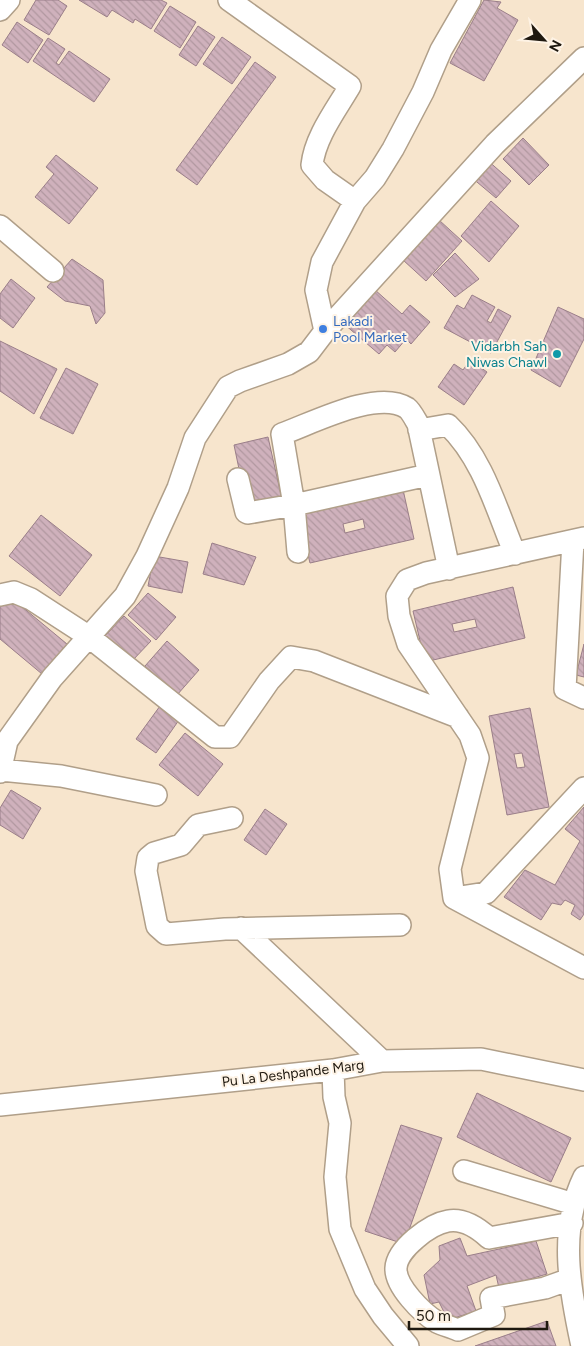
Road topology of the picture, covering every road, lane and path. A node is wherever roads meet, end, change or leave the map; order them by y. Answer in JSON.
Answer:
{"nodes":[{"id":1,"x":9,"y":0,"type":"edge"},
{"id":2,"x":228,"y":0,"type":"edge"},
{"id":3,"x":470,"y":0,"type":"edge"},
{"id":4,"x":0,"y":10,"type":"edge"},
{"id":5,"x":584,"y":58,"type":"edge"},
{"id":6,"x":355,"y":200,"type":"junction"},
{"id":7,"x":0,"y":226,"type":"edge"},
{"id":8,"x":53,"y":271,"type":"dead end"},
{"id":9,"x":325,"y":331,"type":"junction"},
{"id":10,"x":419,"y":430,"type":"junction"},
{"id":11,"x":428,"y":475,"type":"junction"},
{"id":12,"x":238,"y":479,"type":"dead end"},
{"id":13,"x":294,"y":505,"type":"junction"},
{"id":14,"x":578,"y":540,"type":"edge"},
{"id":15,"x":298,"y":552,"type":"dead end"},
{"id":16,"x":515,"y":554,"type":"junction"},
{"id":17,"x":449,"y":569,"type":"junction"},
{"id":18,"x":0,"y":596,"type":"edge"},
{"id":19,"x":88,"y":636,"type":"junction"},
{"id":20,"x":584,"y":698,"type":"edge"},
{"id":21,"x":458,"y":717,"type":"junction"},
{"id":22,"x":1,"y":771,"type":"edge"},
{"id":23,"x":584,"y":788,"type":"edge"},
{"id":24,"x":156,"y":795,"type":"dead end"},
{"id":25,"x":232,"y":818,"type":"dead end"},
{"id":26,"x":454,"y":898,"type":"junction"},
{"id":27,"x":400,"y":925,"type":"dead end"},
{"id":28,"x":242,"y":928,"type":"junction"},
{"id":29,"x":584,"y":968,"type":"edge"},
{"id":30,"x":382,"y":1061,"type":"junction"},
{"id":31,"x":333,"y":1070,"type":"junction"},
{"id":32,"x":584,"y":1080,"type":"edge"},
{"id":33,"x":0,"y":1105,"type":"edge"},
{"id":34,"x":464,"y":1171,"type":"dead end"},
{"id":35,"x":579,"y":1196,"type":"edge"},
{"id":36,"x":576,"y":1248,"type":"edge"},
{"id":37,"x":570,"y":1279,"type":"junction"},
{"id":38,"x":408,"y":1346,"type":"edge"},
{"id":39,"x":582,"y":1346,"type":"edge"}],
"edges":[{"from":1,"to":4,"type":"street"},
{"from":2,"to":6,"type":"street"},
{"from":3,"to":6,"type":"street"},
{"from":5,"to":9,"type":"street"},
{"from":6,"to":9,"type":"street"},
{"from":7,"to":8,"type":"street"},
{"from":9,"to":19,"type":"street"},
{"from":10,"to":11,"type":"street"},
{"from":10,"to":13,"type":"street"},
{"from":10,"to":16,"type":"street"},
{"from":11,"to":13,"type":"street"},
{"from":11,"to":17,"type":"street"},
{"from":12,"to":13,"type":"street"},
{"from":13,"to":15,"type":"street"},
{"from":14,"to":16,"type":"street"},
{"from":14,"to":20,"type":"street"},
{"from":16,"to":17,"type":"street"},
{"from":17,"to":21,"type":"street"},
{"from":18,"to":19,"type":"street"},
{"from":19,"to":21,"type":"street"},
{"from":19,"to":22,"type":"street"},
{"from":21,"to":26,"type":"street"},
{"from":22,"to":24,"type":"street"},
{"from":23,"to":26,"type":"street"},
{"from":25,"to":28,"type":"street"},
{"from":26,"to":29,"type":"street"},
{"from":27,"to":28,"type":"street"},
{"from":28,"to":30,"type":"street"},
{"from":30,"to":31,"type":"street","name":"Pu La Deshpande Marg"},
{"from":30,"to":32,"type":"street","name":"Pu La Deshpande Marg"},
{"from":31,"to":33,"type":"street","name":"Pu La Deshpande Marg"},
{"from":31,"to":38,"type":"street"},
{"from":34,"to":35,"type":"street"},
{"from":35,"to":36,"type":"street"},
{"from":35,"to":37,"type":"street"},
{"from":36,"to":37,"type":"street"},
{"from":37,"to":39,"type":"street"}]}
